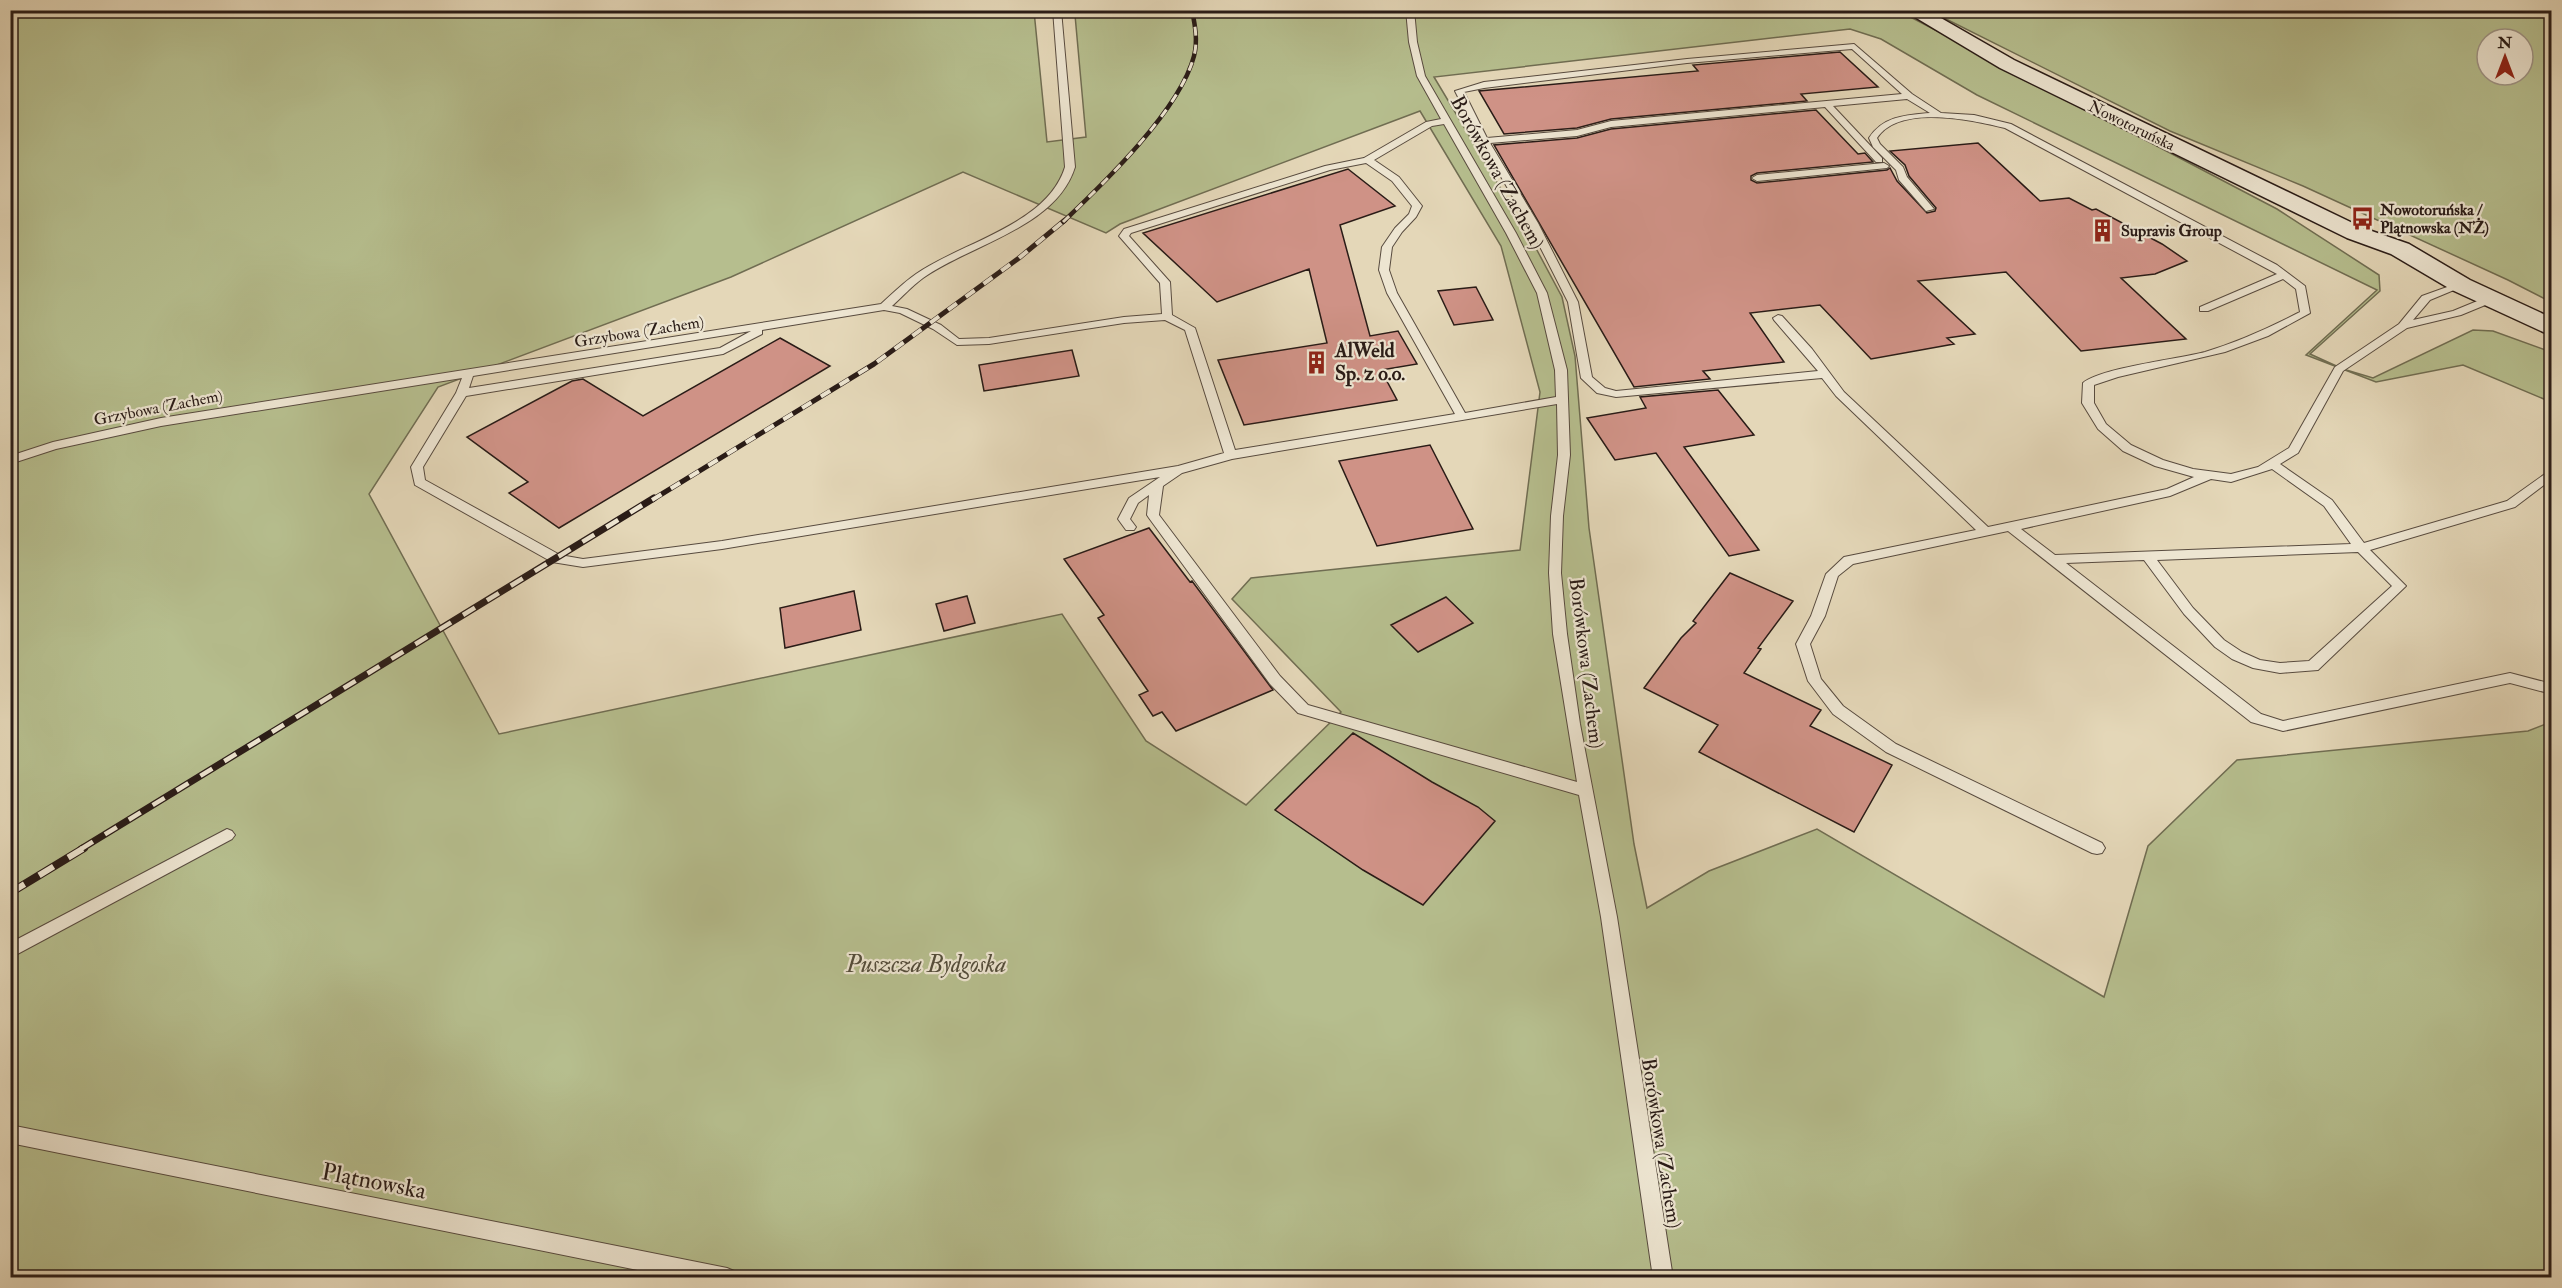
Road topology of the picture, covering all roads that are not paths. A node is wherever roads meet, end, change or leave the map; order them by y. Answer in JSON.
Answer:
{"nodes":[{"id":1,"x":1057,"y":10,"type":"edge"},
{"id":2,"x":1410,"y":10,"type":"edge"},
{"id":3,"x":1912,"y":10,"type":"edge"},
{"id":4,"x":1909,"y":96,"type":"junction"},
{"id":5,"x":1827,"y":104,"type":"junction"},
{"id":6,"x":1939,"y":115,"type":"junction"},
{"id":7,"x":1447,"y":121,"type":"junction"},
{"id":8,"x":1484,"y":141,"type":"junction"},
{"id":9,"x":1367,"y":160,"type":"junction"},
{"id":10,"x":1884,"y":166,"type":"junction"},
{"id":11,"x":1756,"y":178,"type":"dead end"},
{"id":12,"x":1902,"y":178,"type":"junction"},
{"id":13,"x":1929,"y":209,"type":"dead end"},
{"id":14,"x":2284,"y":275,"type":"junction"},
{"id":15,"x":2461,"y":285,"type":"junction"},
{"id":16,"x":2492,"y":299,"type":"junction"},
{"id":17,"x":884,"y":307,"type":"junction"},
{"id":18,"x":2204,"y":309,"type":"dead end"},
{"id":19,"x":1167,"y":317,"type":"junction"},
{"id":20,"x":1778,"y":318,"type":"dead end"},
{"id":21,"x":2403,"y":326,"type":"junction"},
{"id":22,"x":766,"y":327,"type":"junction"},
{"id":23,"x":2552,"y":328,"type":"edge"},
{"id":24,"x":1826,"y":374,"type":"junction"},
{"id":25,"x":468,"y":375,"type":"junction"},
{"id":26,"x":462,"y":393,"type":"junction"},
{"id":27,"x":1562,"y":400,"type":"junction"},
{"id":28,"x":1462,"y":417,"type":"junction"},
{"id":29,"x":1231,"y":455,"type":"junction"},
{"id":30,"x":10,"y":460,"type":"edge"},
{"id":31,"x":2271,"y":464,"type":"junction"},
{"id":32,"x":1178,"y":471,"type":"junction"},
{"id":33,"x":2552,"y":473,"type":"edge"},
{"id":34,"x":2210,"y":475,"type":"junction"},
{"id":35,"x":1157,"y":484,"type":"junction"},
{"id":36,"x":1130,"y":527,"type":"dead end"},
{"id":37,"x":2011,"y":527,"type":"junction"},
{"id":38,"x":1986,"y":532,"type":"junction"},
{"id":39,"x":2361,"y":548,"type":"junction"},
{"id":40,"x":2148,"y":556,"type":"junction"},
{"id":41,"x":2053,"y":559,"type":"junction"},
{"id":42,"x":2552,"y":688,"type":"edge"},
{"id":43,"x":1586,"y":791,"type":"junction"},
{"id":44,"x":227,"y":835,"type":"dead end"},
{"id":45,"x":2097,"y":848,"type":"dead end"},
{"id":46,"x":10,"y":951,"type":"edge"},
{"id":47,"x":10,"y":1134,"type":"edge"},
{"id":48,"x":727,"y":1278,"type":"edge"},
{"id":49,"x":1663,"y":1278,"type":"edge"}],
"edges":[{"from":1,"to":17,"type":"lane"},
{"from":2,"to":7,"type":"lane","name":"Borówkowa (Zachem)"},
{"from":3,"to":15,"type":"main road","name":"Nowotoruńska"},
{"from":4,"to":5,"type":"lane"},
{"from":4,"to":6,"type":"lane"},
{"from":4,"to":8,"type":"lane"},
{"from":5,"to":8,"type":"lane"},
{"from":5,"to":10,"type":"lane"},
{"from":6,"to":12,"type":"lane"},
{"from":6,"to":14,"type":"lane"},
{"from":7,"to":9,"type":"lane"},
{"from":7,"to":27,"type":"lane","name":"Borówkowa (Zachem)"},
{"from":8,"to":24,"type":"lane"},
{"from":9,"to":19,"type":"lane"},
{"from":9,"to":28,"type":"lane"},
{"from":10,"to":11,"type":"lane"},
{"from":10,"to":12,"type":"lane"},
{"from":12,"to":13,"type":"lane"},
{"from":14,"to":18,"type":"lane"},
{"from":14,"to":34,"type":"lane"},
{"from":15,"to":16,"type":"main road","name":"Nowotoruńska"},
{"from":15,"to":21,"type":"lane"},
{"from":16,"to":21,"type":"lane"},
{"from":16,"to":23,"type":"main road","name":"Nowotoruńska"},
{"from":17,"to":19,"type":"lane"},
{"from":17,"to":22,"type":"lane","name":"Grzybowa (Zachem)"},
{"from":19,"to":29,"type":"lane"},
{"from":20,"to":24,"type":"lane"},
{"from":21,"to":31,"type":"lane"},
{"from":22,"to":25,"type":"lane","name":"Grzybowa (Zachem)"},
{"from":22,"to":26,"type":"lane"},
{"from":24,"to":38,"type":"lane"},
{"from":25,"to":26,"type":"lane"},
{"from":25,"to":30,"type":"lane","name":"Grzybowa (Zachem)"},
{"from":26,"to":32,"type":"lane"},
{"from":27,"to":28,"type":"lane"},
{"from":27,"to":43,"type":"lane","name":"Borówkowa (Zachem)"},
{"from":28,"to":29,"type":"lane"},
{"from":29,"to":32,"type":"lane"},
{"from":31,"to":34,"type":"lane"},
{"from":31,"to":39,"type":"lane"},
{"from":32,"to":35,"type":"lane"},
{"from":33,"to":39,"type":"lane"},
{"from":34,"to":37,"type":"lane"},
{"from":35,"to":36,"type":"lane"},
{"from":35,"to":43,"type":"lane"},
{"from":37,"to":38,"type":"lane"},
{"from":37,"to":41,"type":"lane"},
{"from":38,"to":45,"type":"lane"},
{"from":39,"to":40,"type":"lane"},
{"from":39,"to":40,"type":"lane"},
{"from":40,"to":41,"type":"lane"},
{"from":41,"to":42,"type":"lane"},
{"from":43,"to":49,"type":"lane","name":"Borówkowa (Zachem)"},
{"from":44,"to":46,"type":"lane"},
{"from":47,"to":48,"type":"lane","name":"Plątnowska"}]}
